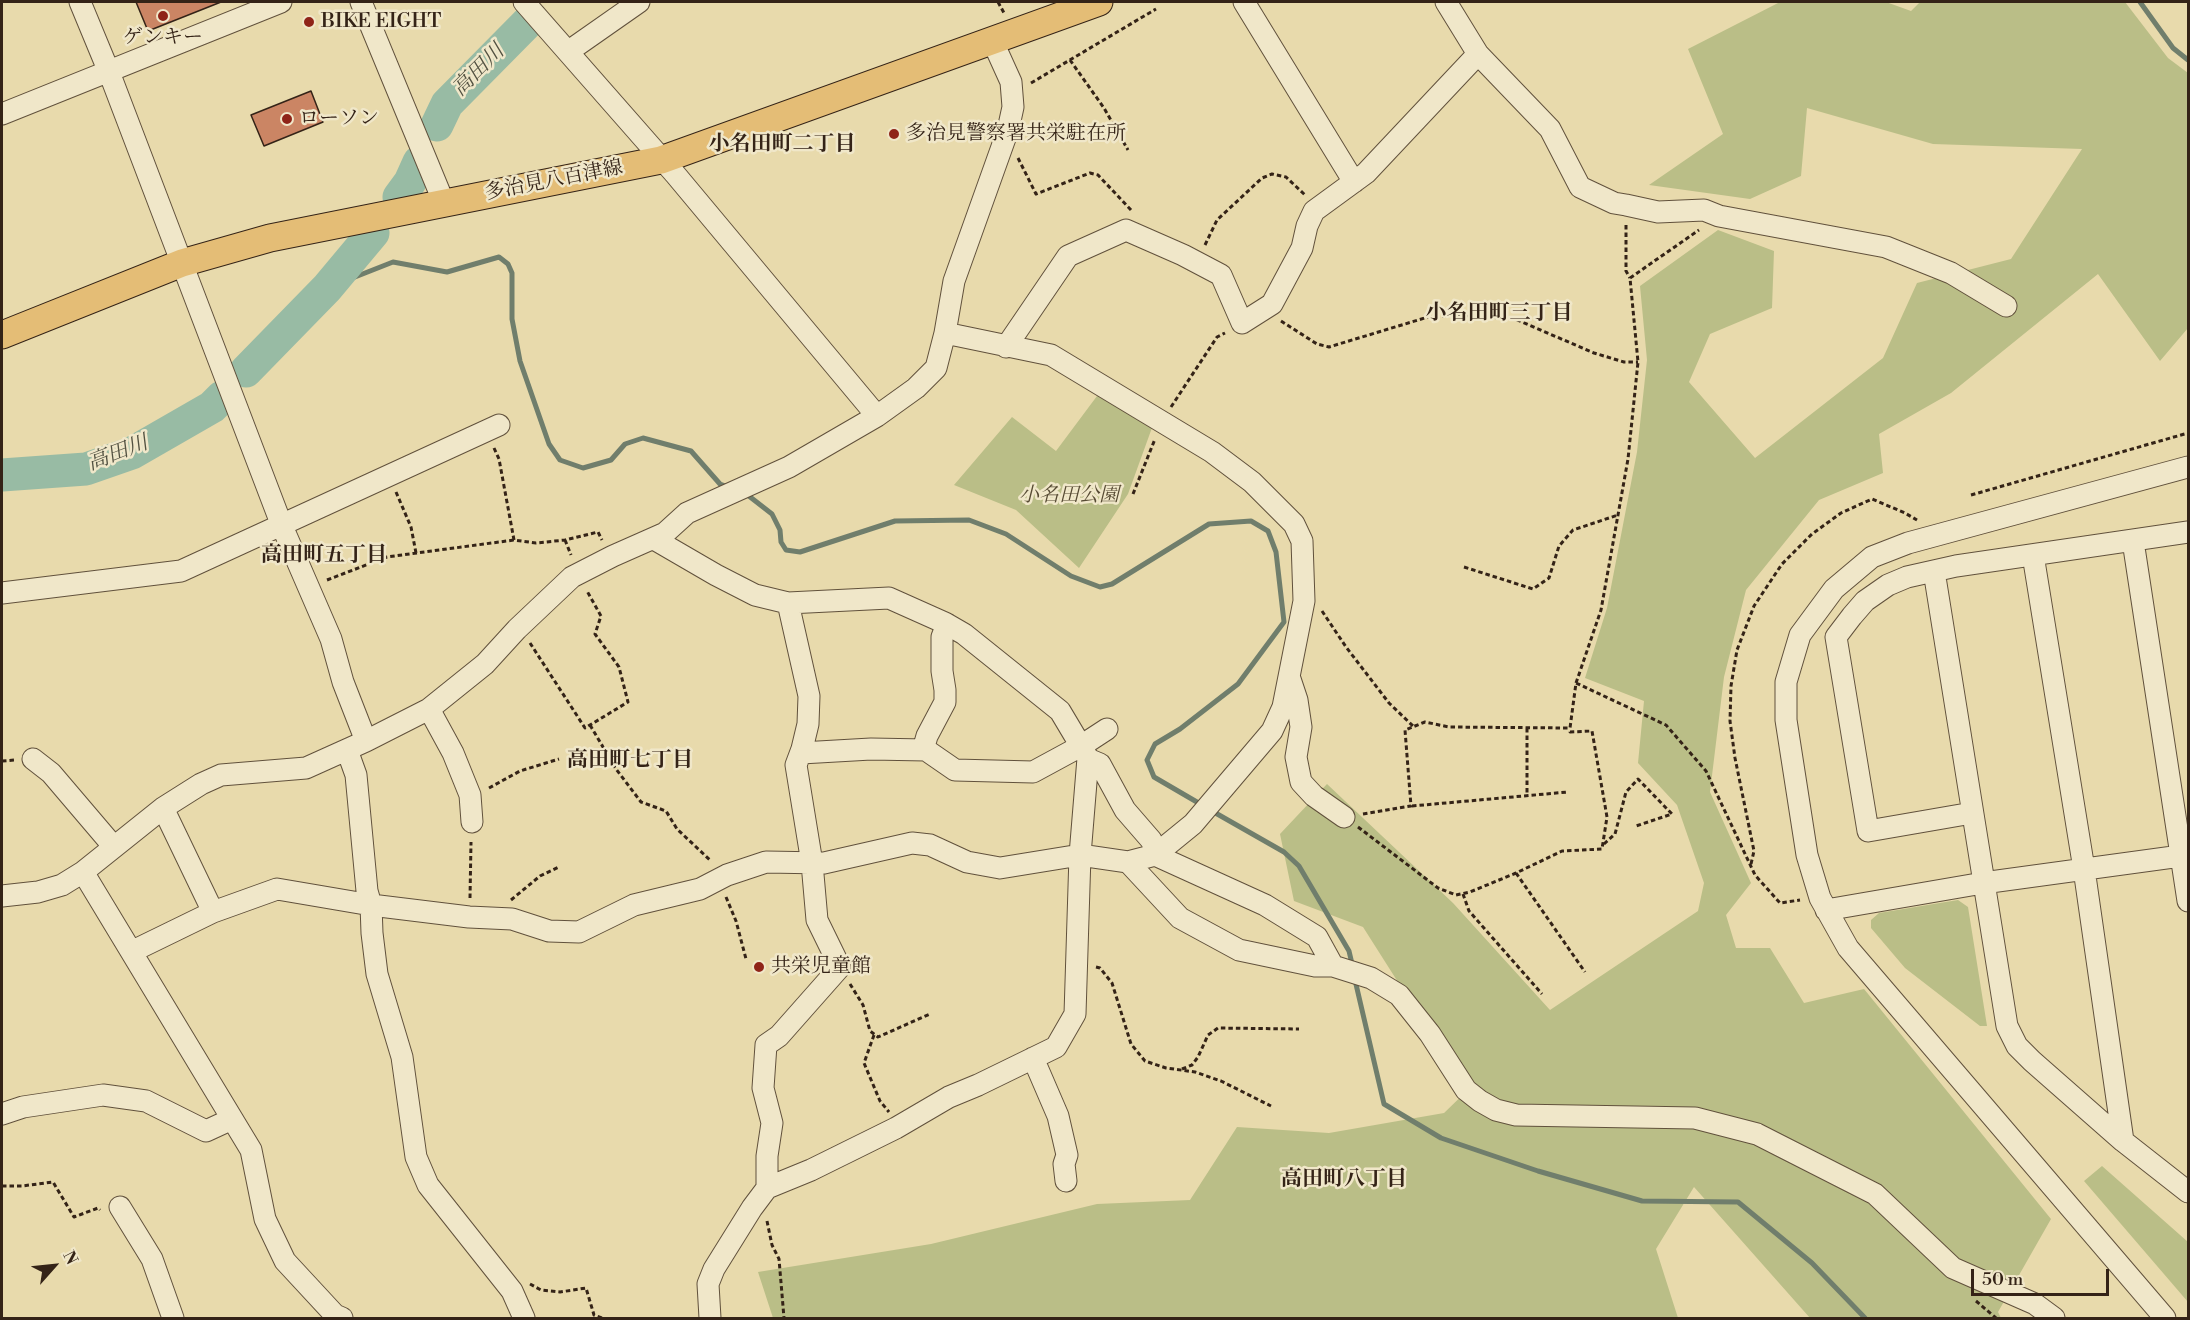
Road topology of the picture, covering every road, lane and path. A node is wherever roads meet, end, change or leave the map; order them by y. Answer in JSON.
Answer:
{"nodes":[{"id":1,"x":80,"y":2,"type":"edge"},
{"id":2,"x":281,"y":2,"type":"edge"},
{"id":3,"x":362,"y":2,"type":"edge"},
{"id":4,"x":524,"y":2,"type":"edge"},
{"id":5,"x":639,"y":2,"type":"edge"},
{"id":6,"x":1099,"y":2,"type":"edge"},
{"id":7,"x":1244,"y":2,"type":"edge"},
{"id":8,"x":1446,"y":2,"type":"edge"},
{"id":9,"x":1156,"y":9,"type":"dead end"},
{"id":10,"x":992,"y":40,"type":"junction"},
{"id":11,"x":568,"y":51,"type":"junction"},
{"id":12,"x":1478,"y":54,"type":"junction"},
{"id":13,"x":1070,"y":60,"type":"junction"},
{"id":14,"x":109,"y":72,"type":"junction"},
{"id":15,"x":1012,"y":95,"type":"junction"},
{"id":16,"x":2,"y":114,"type":"edge"},
{"id":17,"x":1004,"y":141,"type":"junction"},
{"id":18,"x":1128,"y":150,"type":"dead end"},
{"id":19,"x":661,"y":160,"type":"junction"},
{"id":20,"x":1354,"y":182,"type":"junction"},
{"id":21,"x":444,"y":203,"type":"junction"},
{"id":22,"x":1626,"y":206,"type":"junction"},
{"id":23,"x":1318,"y":208,"type":"junction"},
{"id":24,"x":1719,"y":216,"type":"junction"},
{"id":25,"x":1139,"y":237,"type":"junction"},
{"id":26,"x":1191,"y":259,"type":"junction"},
{"id":27,"x":182,"y":263,"type":"junction"},
{"id":28,"x":1630,"y":278,"type":"junction"},
{"id":29,"x":2006,"y":306,"type":"dead end"},
{"id":30,"x":1263,"y":310,"type":"junction"},
{"id":31,"x":1242,"y":323,"type":"junction"},
{"id":32,"x":945,"y":333,"type":"junction"},
{"id":33,"x":2,"y":335,"type":"edge"},
{"id":34,"x":1006,"y":347,"type":"junction"},
{"id":35,"x":1638,"y":362,"type":"junction"},
{"id":36,"x":878,"y":416,"type":"junction"},
{"id":37,"x":1162,"y":422,"type":"junction"},
{"id":38,"x":493,"y":428,"type":"joint"},
{"id":39,"x":2188,"y":433,"type":"edge"},
{"id":40,"x":2188,"y":467,"type":"edge"},
{"id":41,"x":389,"y":476,"type":"junction"},
{"id":42,"x":1133,"y":494,"type":"dead end"},
{"id":43,"x":1971,"y":495,"type":"dead end"},
{"id":44,"x":1618,"y":515,"type":"junction"},
{"id":45,"x":282,"y":526,"type":"junction"},
{"id":46,"x":2188,"y":532,"type":"edge"},
{"id":47,"x":654,"y":539,"type":"junction"},
{"id":48,"x":514,"y":540,"type":"junction"},
{"id":49,"x":565,"y":540,"type":"junction"},
{"id":50,"x":2133,"y":541,"type":"junction"},
{"id":51,"x":417,"y":553,"type":"junction"},
{"id":52,"x":2033,"y":555,"type":"junction"},
{"id":53,"x":610,"y":557,"type":"junction"},
{"id":54,"x":1464,"y":567,"type":"dead end"},
{"id":55,"x":1934,"y":571,"type":"junction"},
{"id":56,"x":578,"y":574,"type":"junction"},
{"id":57,"x":309,"y":587,"type":"junction"},
{"id":58,"x":2,"y":593,"type":"edge"},
{"id":59,"x":788,"y":603,"type":"junction"},
{"id":60,"x":1320,"y":606,"type":"dead end"},
{"id":61,"x":947,"y":624,"type":"junction"},
{"id":62,"x":517,"y":628,"type":"junction"},
{"id":63,"x":1290,"y":679,"type":"junction"},
{"id":64,"x":1576,"y":683,"type":"junction"},
{"id":65,"x":429,"y":709,"type":"junction"},
{"id":66,"x":590,"y":725,"type":"junction"},
{"id":67,"x":1414,"y":727,"type":"junction"},
{"id":68,"x":1527,"y":728,"type":"junction"},
{"id":69,"x":1570,"y":728,"type":"junction"},
{"id":70,"x":1107,"y":729,"type":"dead end"},
{"id":71,"x":357,"y":746,"type":"junction"},
{"id":72,"x":923,"y":750,"type":"junction"},
{"id":73,"x":1084,"y":752,"type":"junction"},
{"id":74,"x":801,"y":753,"type":"junction"},
{"id":75,"x":33,"y":759,"type":"dead end"},
{"id":76,"x":559,"y":759,"type":"dead end"},
{"id":77,"x":1568,"y":792,"type":"dead end"},
{"id":78,"x":1527,"y":796,"type":"junction"},
{"id":79,"x":470,"y":799,"type":"junction"},
{"id":80,"x":1411,"y":806,"type":"junction"},
{"id":81,"x":163,"y":808,"type":"junction"},
{"id":82,"x":1972,"y":813,"type":"junction"},
{"id":83,"x":1344,"y":817,"type":"junction"},
{"id":84,"x":472,"y":822,"type":"joint"},
{"id":85,"x":1636,"y":826,"type":"dead end"},
{"id":86,"x":1603,"y":846,"type":"junction"},
{"id":87,"x":114,"y":848,"type":"junction"},
{"id":88,"x":1156,"y":854,"type":"junction"},
{"id":89,"x":1080,"y":855,"type":"junction"},
{"id":90,"x":2185,"y":855,"type":"edge"},
{"id":91,"x":1128,"y":862,"type":"junction"},
{"id":92,"x":812,"y":863,"type":"junction"},
{"id":93,"x":559,"y":867,"type":"dead end"},
{"id":94,"x":2084,"y":869,"type":"junction"},
{"id":95,"x":83,"y":872,"type":"junction"},
{"id":96,"x":1516,"y":873,"type":"junction"},
{"id":97,"x":721,"y":878,"type":"junction"},
{"id":98,"x":1983,"y":883,"type":"junction"},
{"id":99,"x":1462,"y":894,"type":"junction"},
{"id":100,"x":2,"y":896,"type":"edge"},
{"id":101,"x":2188,"y":901,"type":"edge"},
{"id":102,"x":1823,"y":904,"type":"junction"},
{"id":103,"x":371,"y":905,"type":"junction"},
{"id":104,"x":213,"y":912,"type":"junction"},
{"id":105,"x":479,"y":917,"type":"junction"},
{"id":106,"x":133,"y":951,"type":"junction"},
{"id":107,"x":746,"y":959,"type":"dead end"},
{"id":108,"x":1077,"y":963,"type":"junction"},
{"id":109,"x":840,"y":967,"type":"junction"},
{"id":110,"x":1337,"y":968,"type":"junction"},
{"id":111,"x":1585,"y":972,"type":"dead end"},
{"id":112,"x":1542,"y":994,"type":"dead end"},
{"id":113,"x":930,"y":1014,"type":"dead end"},
{"id":114,"x":1299,"y":1029,"type":"dead end"},
{"id":115,"x":874,"y":1035,"type":"junction"},
{"id":116,"x":1033,"y":1058,"type":"junction"},
{"id":117,"x":1180,"y":1070,"type":"junction"},
{"id":118,"x":1271,"y":1106,"type":"dead end"},
{"id":119,"x":2,"y":1114,"type":"edge"},
{"id":120,"x":232,"y":1119,"type":"junction"},
{"id":121,"x":896,"y":1128,"type":"junction"},
{"id":122,"x":2124,"y":1141,"type":"junction"},
{"id":123,"x":1066,"y":1180,"type":"dead end"},
{"id":124,"x":2,"y":1186,"type":"edge"},
{"id":125,"x":764,"y":1192,"type":"junction"},
{"id":126,"x":2188,"y":1192,"type":"edge"},
{"id":127,"x":120,"y":1207,"type":"joint"},
{"id":128,"x":527,"y":1282,"type":"dead end"},
{"id":129,"x":173,"y":1318,"type":"edge"},
{"id":130,"x":342,"y":1318,"type":"edge"},
{"id":131,"x":524,"y":1318,"type":"edge"},
{"id":132,"x":602,"y":1318,"type":"edge"},
{"id":133,"x":710,"y":1318,"type":"edge"},
{"id":134,"x":784,"y":1318,"type":"edge"},
{"id":135,"x":2054,"y":1318,"type":"edge"},
{"id":136,"x":2164,"y":1318,"type":"edge"}],
"edges":[{"from":1,"to":14,"type":"street"},
{"from":2,"to":14,"type":"street"},
{"from":3,"to":21,"type":"street"},
{"from":4,"to":11,"type":"street"},
{"from":5,"to":11,"type":"street"},
{"from":6,"to":10,"type":"main road","name":"多治見八百津線"},
{"from":7,"to":20,"type":"street"},
{"from":8,"to":12,"type":"street"},
{"from":9,"to":13,"type":"path"},
{"from":10,"to":15,"type":"street"},
{"from":10,"to":19,"type":"main road","name":"多治見八百津線"},
{"from":11,"to":19,"type":"street"},
{"from":12,"to":20,"type":"street"},
{"from":12,"to":22,"type":"street"},
{"from":13,"to":15,"type":"path"},
{"from":13,"to":18,"type":"path"},
{"from":14,"to":16,"type":"street"},
{"from":14,"to":27,"type":"street"},
{"from":15,"to":17,"type":"street"},
{"from":17,"to":25,"type":"path"},
{"from":17,"to":32,"type":"street"},
{"from":19,"to":21,"type":"main road","name":"多治見八百津線"},
{"from":19,"to":36,"type":"street"},
{"from":20,"to":23,"type":"street"},
{"from":21,"to":27,"type":"main road","name":"多治見八百津線"},
{"from":22,"to":24,"type":"street"},
{"from":22,"to":28,"type":"path"},
{"from":23,"to":26,"type":"path"},
{"from":23,"to":30,"type":"street"},
{"from":24,"to":28,"type":"path"},
{"from":24,"to":29,"type":"street"},
{"from":25,"to":26,"type":"street"},
{"from":25,"to":34,"type":"street"},
{"from":26,"to":31,"type":"street"},
{"from":27,"to":33,"type":"main road","name":"多治見八百津線"},
{"from":27,"to":45,"type":"street"},
{"from":28,"to":35,"type":"path"},
{"from":30,"to":31,"type":"street"},
{"from":30,"to":35,"type":"path"},
{"from":31,"to":37,"type":"path"},
{"from":32,"to":34,"type":"street"},
{"from":32,"to":36,"type":"street"},
{"from":34,"to":37,"type":"street"},
{"from":35,"to":44,"type":"path"},
{"from":36,"to":47,"type":"street"},
{"from":37,"to":42,"type":"path"},
{"from":37,"to":63,"type":"street"},
{"from":38,"to":41,"type":"street"},
{"from":38,"to":48,"type":"path"},
{"from":39,"to":43,"type":"path"},
{"from":40,"to":102,"type":"street"},
{"from":41,"to":45,"type":"street"},
{"from":41,"to":51,"type":"path"},
{"from":44,"to":54,"type":"path"},
{"from":44,"to":64,"type":"path"},
{"from":45,"to":57,"type":"street"},
{"from":45,"to":58,"type":"street"},
{"from":46,"to":50,"type":"street"},
{"from":47,"to":53,"type":"street"},
{"from":47,"to":59,"type":"street"},
{"from":48,"to":49,"type":"path"},
{"from":48,"to":51,"type":"path"},
{"from":49,"to":53,"type":"path"},
{"from":49,"to":56,"type":"path"},
{"from":50,"to":52,"type":"street"},
{"from":50,"to":90,"type":"street"},
{"from":51,"to":57,"type":"path"},
{"from":52,"to":55,"type":"street"},
{"from":52,"to":94,"type":"street"},
{"from":53,"to":56,"type":"street"},
{"from":55,"to":82,"type":"street"},
{"from":55,"to":82,"type":"street"},
{"from":56,"to":62,"type":"street"},
{"from":56,"to":66,"type":"path"},
{"from":57,"to":71,"type":"street"},
{"from":59,"to":61,"type":"street"},
{"from":59,"to":74,"type":"street"},
{"from":60,"to":67,"type":"path"},
{"from":61,"to":72,"type":"street"},
{"from":61,"to":73,"type":"street"},
{"from":62,"to":65,"type":"street"},
{"from":62,"to":66,"type":"path"},
{"from":63,"to":83,"type":"street"},
{"from":63,"to":88,"type":"street"},
{"from":64,"to":69,"type":"path"},
{"from":64,"to":102,"type":"path"},
{"from":65,"to":71,"type":"street"},
{"from":65,"to":79,"type":"street"},
{"from":66,"to":97,"type":"path"},
{"from":67,"to":68,"type":"path"},
{"from":67,"to":80,"type":"path"},
{"from":68,"to":69,"type":"path"},
{"from":68,"to":78,"type":"path"},
{"from":69,"to":86,"type":"path"},
{"from":70,"to":73,"type":"street"},
{"from":71,"to":81,"type":"street"},
{"from":71,"to":103,"type":"street"},
{"from":72,"to":73,"type":"street"},
{"from":72,"to":74,"type":"street"},
{"from":73,"to":88,"type":"street"},
{"from":73,"to":89,"type":"street"},
{"from":74,"to":92,"type":"street"},
{"from":75,"to":87,"type":"street"},
{"from":76,"to":79,"type":"path"},
{"from":77,"to":78,"type":"path"},
{"from":78,"to":80,"type":"path"},
{"from":79,"to":84,"type":"street"},
{"from":80,"to":83,"type":"path"},
{"from":81,"to":87,"type":"street"},
{"from":81,"to":104,"type":"street"},
{"from":82,"to":98,"type":"street"},
{"from":83,"to":99,"type":"path"},
{"from":84,"to":105,"type":"path"},
{"from":85,"to":86,"type":"path"},
{"from":86,"to":96,"type":"path"},
{"from":87,"to":95,"type":"street"},
{"from":88,"to":91,"type":"street"},
{"from":88,"to":110,"type":"street"},
{"from":89,"to":91,"type":"street"},
{"from":89,"to":92,"type":"street"},
{"from":89,"to":108,"type":"street"},
{"from":90,"to":94,"type":"street"},
{"from":90,"to":101,"type":"street"},
{"from":91,"to":110,"type":"street"},
{"from":92,"to":97,"type":"street"},
{"from":92,"to":109,"type":"street"},
{"from":93,"to":105,"type":"path"},
{"from":94,"to":98,"type":"street"},
{"from":94,"to":122,"type":"street"},
{"from":95,"to":100,"type":"street"},
{"from":95,"to":106,"type":"street"},
{"from":96,"to":99,"type":"path"},
{"from":96,"to":111,"type":"path"},
{"from":97,"to":105,"type":"street"},
{"from":97,"to":107,"type":"path"},
{"from":98,"to":102,"type":"street"},
{"from":98,"to":122,"type":"street"},
{"from":99,"to":112,"type":"path"},
{"from":102,"to":136,"type":"street"},
{"from":103,"to":104,"type":"street"},
{"from":103,"to":105,"type":"street"},
{"from":103,"to":131,"type":"street"},
{"from":104,"to":106,"type":"street"},
{"from":106,"to":120,"type":"street"},
{"from":108,"to":116,"type":"street"},
{"from":108,"to":117,"type":"path"},
{"from":109,"to":115,"type":"path"},
{"from":109,"to":125,"type":"street"},
{"from":110,"to":135,"type":"street"},
{"from":113,"to":115,"type":"path"},
{"from":114,"to":117,"type":"path"},
{"from":115,"to":121,"type":"path"},
{"from":116,"to":121,"type":"street"},
{"from":116,"to":123,"type":"street"},
{"from":117,"to":118,"type":"path"},
{"from":119,"to":120,"type":"street"},
{"from":120,"to":130,"type":"street"},
{"from":121,"to":125,"type":"street"},
{"from":122,"to":126,"type":"street"},
{"from":124,"to":127,"type":"path"},
{"from":125,"to":133,"type":"street"},
{"from":125,"to":134,"type":"path"},
{"from":127,"to":129,"type":"street"},
{"from":128,"to":132,"type":"path"}]}
